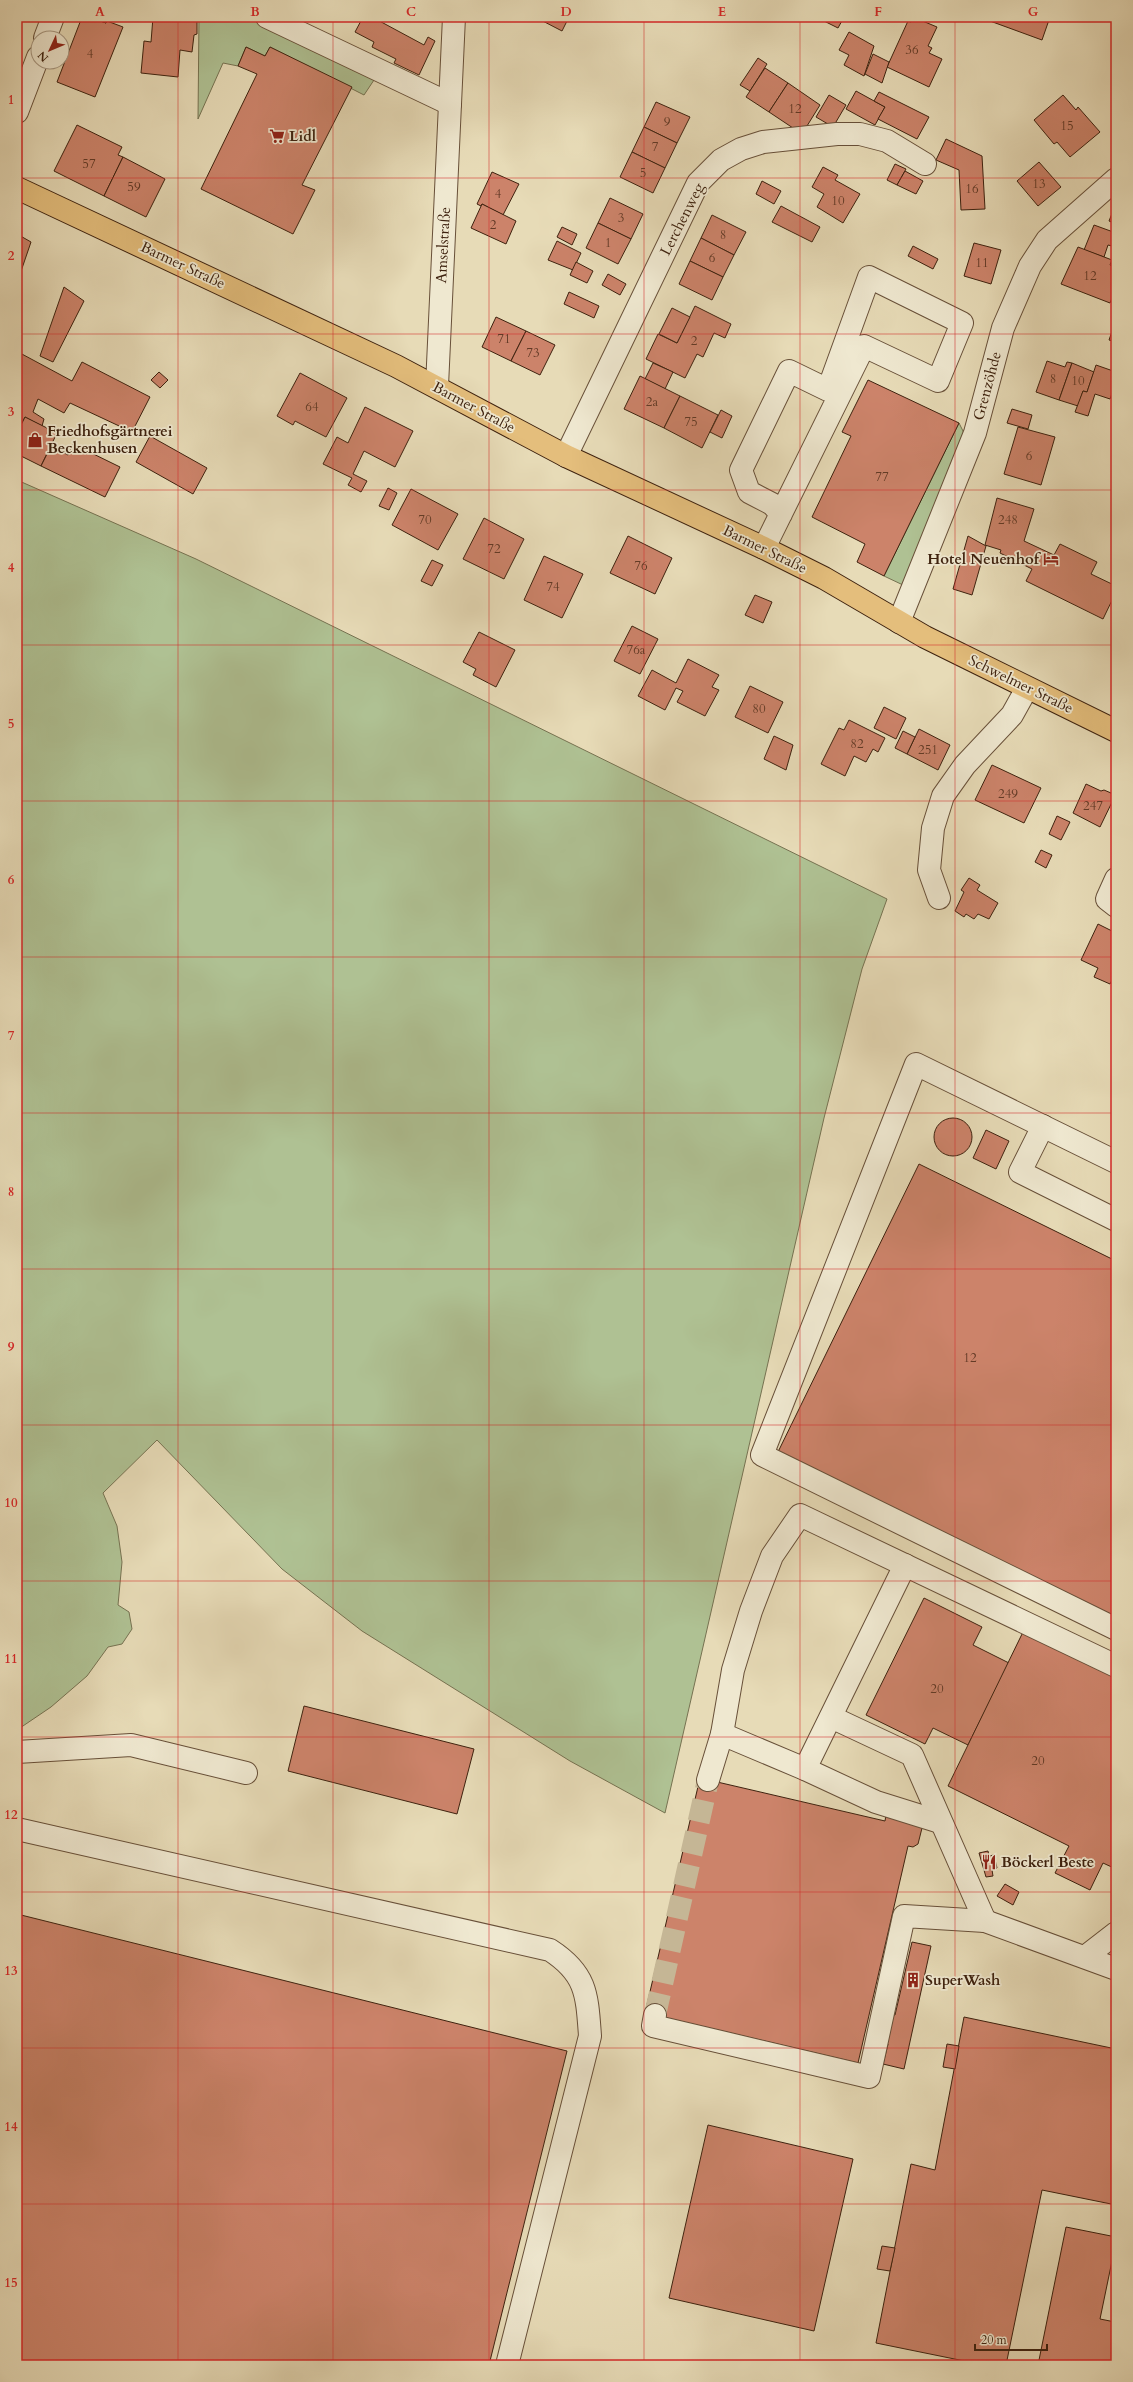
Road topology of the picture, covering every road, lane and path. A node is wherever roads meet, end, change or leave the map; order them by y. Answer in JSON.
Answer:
{"nodes":[{"id":1,"x":53,"y":17,"type":"edge"},
{"id":2,"x":267,"y":17,"type":"edge"},
{"id":3,"x":454,"y":17,"type":"edge"},
{"id":4,"x":48,"y":30,"type":"edge"},
{"id":5,"x":33,"y":70,"type":"edge"},
{"id":6,"x":450,"y":104,"type":"junction"},
{"id":7,"x":17,"y":112,"type":"edge"},
{"id":8,"x":925,"y":164,"type":"dead end"},
{"id":9,"x":1116,"y":179,"type":"edge"},
{"id":10,"x":17,"y":188,"type":"edge"},
{"id":11,"x":437,"y":386,"type":"junction"},
{"id":12,"x":833,"y":394,"type":"junction"},
{"id":13,"x":566,"y":456,"type":"junction"},
{"id":14,"x":781,"y":514,"type":"junction"},
{"id":15,"x":764,"y":548,"type":"junction"},
{"id":16,"x":899,"y":622,"type":"junction"},
{"id":17,"x":925,"y":637,"type":"joint"},
{"id":18,"x":1027,"y":688,"type":"junction"},
{"id":19,"x":1116,"y":731,"type":"edge"},
{"id":20,"x":1116,"y":879,"type":"edge"},
{"id":21,"x":939,"y":898,"type":"dead end"},
{"id":22,"x":1116,"y":906,"type":"edge"},
{"id":23,"x":1043,"y":1126,"type":"junction"},
{"id":24,"x":1116,"y":1162,"type":"edge"},
{"id":25,"x":1116,"y":1220,"type":"edge"},
{"id":26,"x":905,"y":1565,"type":"junction"},
{"id":27,"x":1116,"y":1629,"type":"edge"},
{"id":28,"x":1116,"y":1666,"type":"edge"},
{"id":29,"x":831,"y":1717,"type":"junction"},
{"id":30,"x":722,"y":1734,"type":"junction"},
{"id":31,"x":17,"y":1752,"type":"edge"},
{"id":32,"x":805,"y":1768,"type":"junction"},
{"id":33,"x":246,"y":1773,"type":"dead end"},
{"id":34,"x":708,"y":1780,"type":"tunnel mouth"},
{"id":35,"x":940,"y":1822,"type":"junction"},
{"id":36,"x":17,"y":1829,"type":"edge"},
{"id":37,"x":985,"y":1921,"type":"junction"},
{"id":38,"x":1116,"y":1933,"type":"edge"},
{"id":39,"x":1085,"y":1958,"type":"junction"},
{"id":40,"x":1116,"y":1969,"type":"edge"},
{"id":41,"x":655,"y":2015,"type":"tunnel mouth"},
{"id":42,"x":507,"y":2365,"type":"edge"}],
"edges":[{"from":1,"to":4,"type":"street"},
{"from":2,"to":6,"type":"street"},
{"from":3,"to":6,"type":"street","name":"Amselstraße"},
{"from":5,"to":7,"type":"street"},
{"from":6,"to":11,"type":"street","name":"Amselstraße"},
{"from":8,"to":13,"type":"street","name":"Lerchenweg"},
{"from":9,"to":16,"type":"street","name":"Grenzöhde"},
{"from":10,"to":11,"type":"main road","name":"Barmer Straße"},
{"from":11,"to":13,"type":"main road","name":"Barmer Straße"},
{"from":12,"to":12,"type":"street"},
{"from":12,"to":14,"type":"street"},
{"from":12,"to":14,"type":"street"},
{"from":13,"to":15,"type":"main road","name":"Barmer Straße"},
{"from":14,"to":15,"type":"street"},
{"from":15,"to":16,"type":"main road","name":"Barmer Straße"},
{"from":16,"to":17,"type":"main road","name":"Barmer Straße"},
{"from":17,"to":18,"type":"main road","name":"Schwelmer Straße"},
{"from":18,"to":19,"type":"main road","name":"Schwelmer Straße"},
{"from":18,"to":21,"type":"street"},
{"from":20,"to":22,"type":"street"},
{"from":23,"to":24,"type":"street"},
{"from":23,"to":25,"type":"street"},
{"from":23,"to":27,"type":"street"},
{"from":26,"to":28,"type":"street"},
{"from":26,"to":29,"type":"street"},
{"from":26,"to":30,"type":"street"},
{"from":29,"to":32,"type":"street"},
{"from":29,"to":35,"type":"street"},
{"from":30,"to":32,"type":"street"},
{"from":30,"to":34,"type":"street"},
{"from":31,"to":33,"type":"street"},
{"from":32,"to":35,"type":"street"},
{"from":35,"to":37,"type":"street"},
{"from":36,"to":42,"type":"street"},
{"from":37,"to":39,"type":"street"},
{"from":37,"to":41,"type":"street"},
{"from":38,"to":39,"type":"street"},
{"from":39,"to":40,"type":"street"}]}
